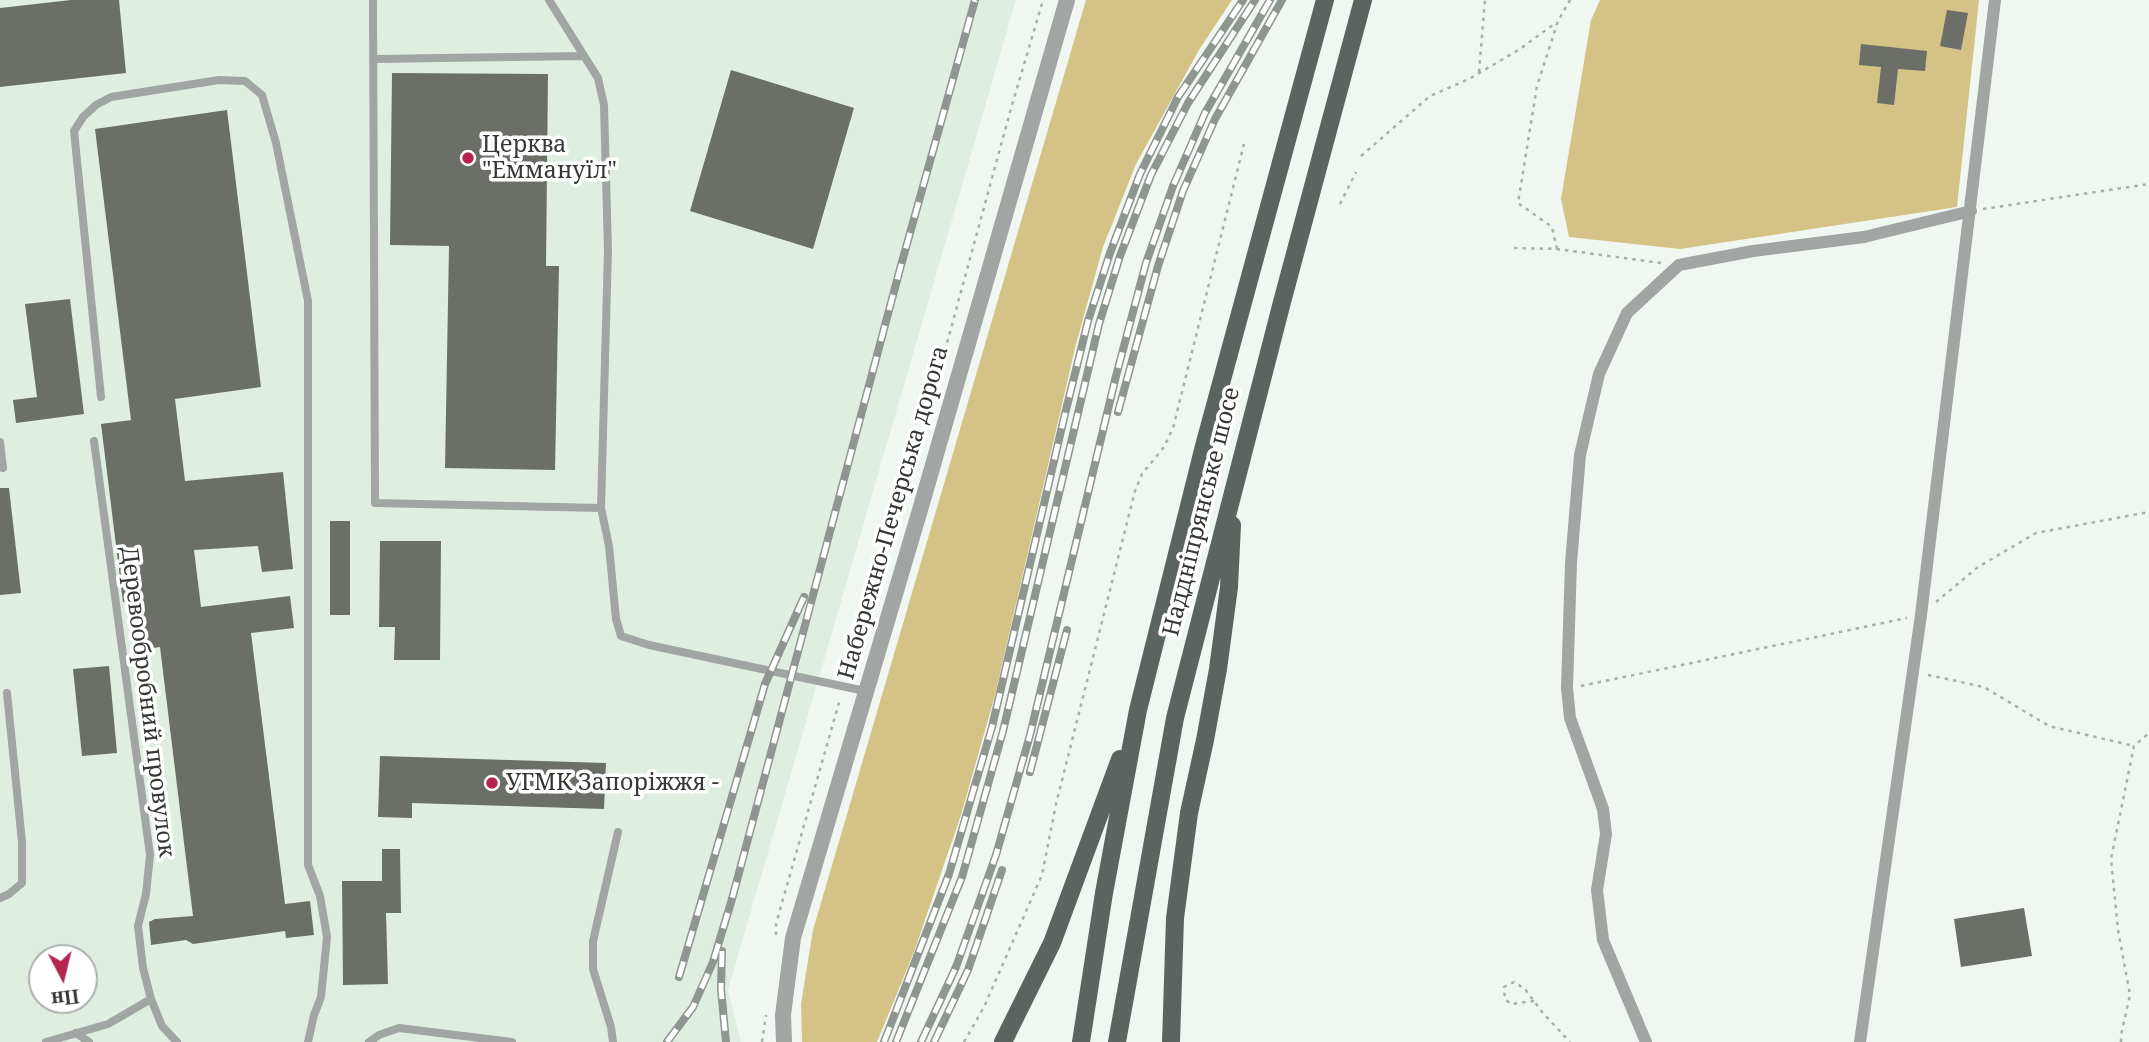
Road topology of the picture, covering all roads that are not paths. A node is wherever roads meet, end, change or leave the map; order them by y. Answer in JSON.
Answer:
{"nodes":[{"id":1,"x":373,"y":0,"type":"edge"},
{"id":2,"x":550,"y":0,"type":"edge"},
{"id":3,"x":1067,"y":0,"type":"edge"},
{"id":4,"x":1325,"y":0,"type":"edge"},
{"id":5,"x":1363,"y":0,"type":"edge"},
{"id":6,"x":1995,"y":0,"type":"edge"},
{"id":7,"x":582,"y":56,"type":"junction"},
{"id":8,"x":373,"y":59,"type":"junction"},
{"id":9,"x":1971,"y":211,"type":"junction"},
{"id":10,"x":101,"y":397,"type":"dead end"},
{"id":11,"x":94,"y":441,"type":"dead end"},
{"id":12,"x":0,"y":442,"type":"edge"},
{"id":13,"x":3,"y":468,"type":"dead end"},
{"id":14,"x":1234,"y":486,"type":"junction"},
{"id":15,"x":601,"y":508,"type":"junction"},
{"id":16,"x":864,"y":691,"type":"junction"},
{"id":17,"x":6,"y":693,"type":"dead end"},
{"id":18,"x":1138,"y":710,"type":"junction"},
{"id":19,"x":618,"y":832,"type":"dead end"},
{"id":20,"x":0,"y":898,"type":"edge"},
{"id":21,"x":151,"y":999,"type":"junction"},
{"id":22,"x":76,"y":1033,"type":"junction"},
{"id":23,"x":46,"y":1042,"type":"edge"},
{"id":24,"x":89,"y":1042,"type":"edge"},
{"id":25,"x":177,"y":1042,"type":"edge"},
{"id":26,"x":308,"y":1042,"type":"edge"},
{"id":27,"x":369,"y":1042,"type":"edge"},
{"id":28,"x":512,"y":1042,"type":"edge"},
{"id":29,"x":613,"y":1042,"type":"edge"},
{"id":30,"x":783,"y":1042,"type":"edge"},
{"id":31,"x":1003,"y":1042,"type":"edge"},
{"id":32,"x":1081,"y":1042,"type":"edge"},
{"id":33,"x":1117,"y":1042,"type":"edge"},
{"id":34,"x":1171,"y":1042,"type":"edge"},
{"id":35,"x":1646,"y":1042,"type":"edge"},
{"id":36,"x":1860,"y":1042,"type":"edge"}],
"edges":[{"from":1,"to":8,"type":"lane"},
{"from":2,"to":7,"type":"lane"},
{"from":3,"to":16,"type":"street","name":"Набережно-Печерська дорога"},
{"from":4,"to":18,"type":"main road","name":"Наддніпрянське шосе"},
{"from":5,"to":14,"type":"main road","name":"Наддніпрянське шосе"},
{"from":6,"to":9,"type":"street"},
{"from":7,"to":8,"type":"lane"},
{"from":7,"to":15,"type":"lane"},
{"from":8,"to":15,"type":"lane"},
{"from":9,"to":35,"type":"street"},
{"from":9,"to":36,"type":"street"},
{"from":10,"to":26,"type":"lane"},
{"from":11,"to":21,"type":"lane","name":"Деревообробний провулок"},
{"from":12,"to":13,"type":"lane"},
{"from":14,"to":33,"type":"main road","name":"Наддніпрянське шосе"},
{"from":14,"to":34,"type":"main road"},
{"from":15,"to":16,"type":"lane"},
{"from":16,"to":30,"type":"street","name":"Набережно-Печерська дорога"},
{"from":17,"to":20,"type":"lane"},
{"from":18,"to":31,"type":"main road"},
{"from":18,"to":32,"type":"main road","name":"Наддніпрянське шосе"},
{"from":19,"to":29,"type":"lane"},
{"from":21,"to":22,"type":"lane"},
{"from":21,"to":25,"type":"lane","name":"Деревообробний провулок"},
{"from":22,"to":23,"type":"lane"},
{"from":22,"to":24,"type":"lane"},
{"from":27,"to":28,"type":"lane"}]}
